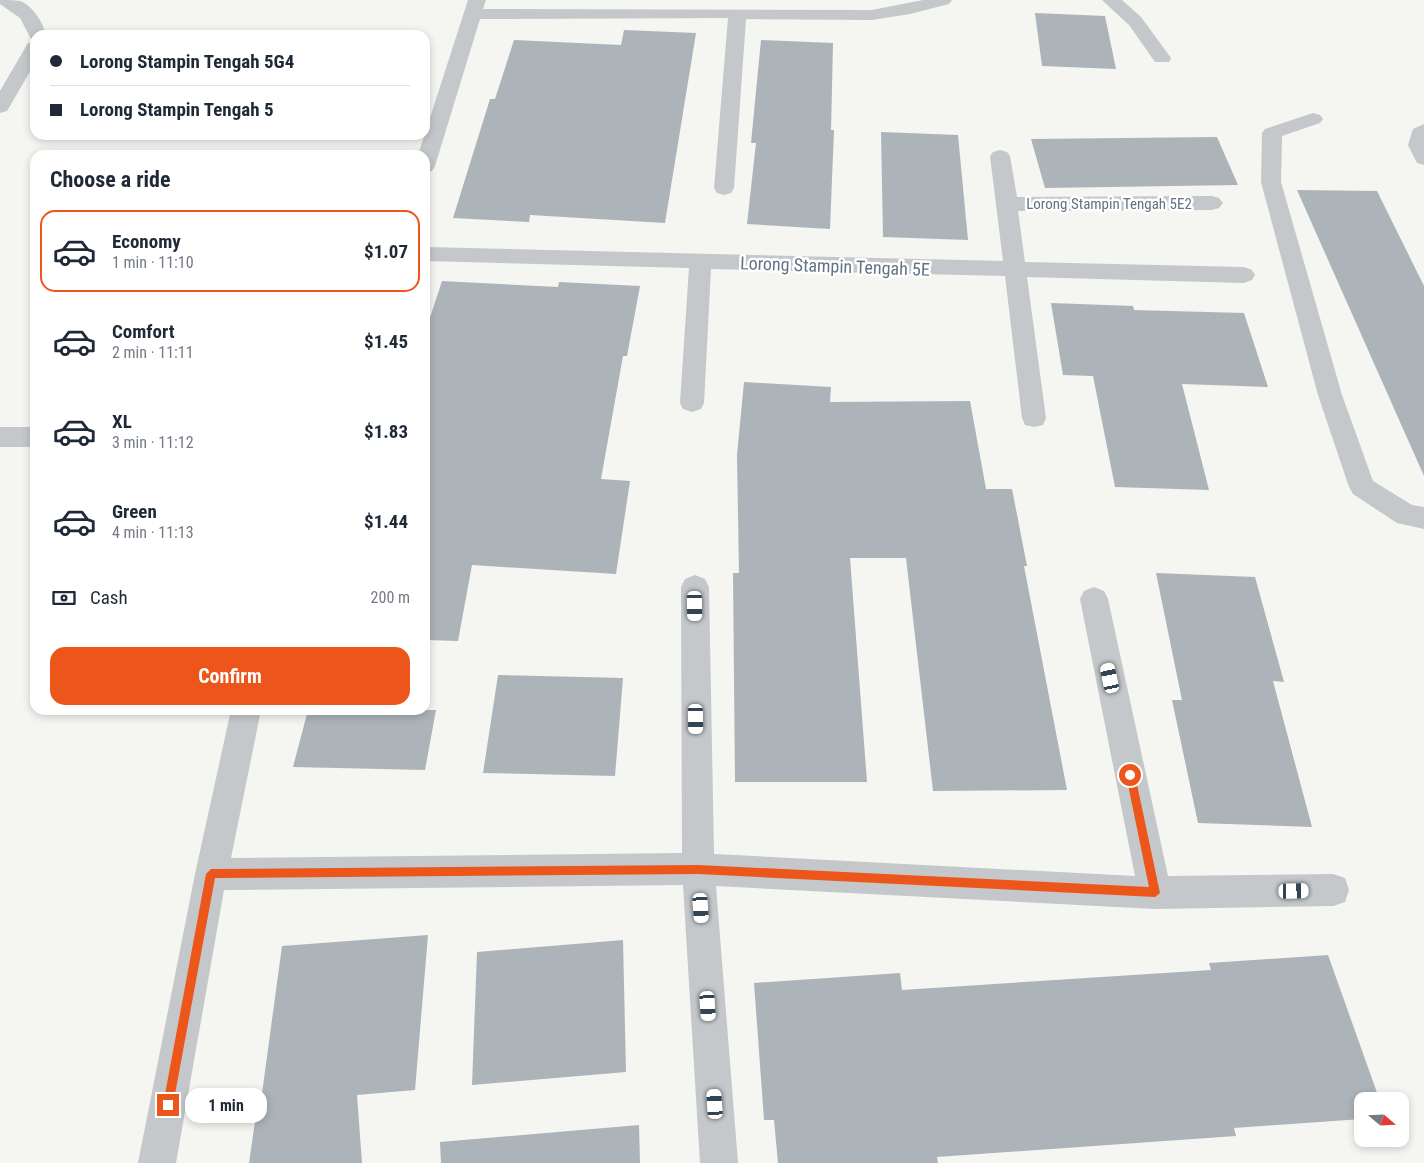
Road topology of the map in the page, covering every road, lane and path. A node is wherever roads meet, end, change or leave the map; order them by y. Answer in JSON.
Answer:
{"nodes":[{"id":1,"x":5,"y":0,"type":"edge"},
{"id":2,"x":943,"y":0,"type":"edge"},
{"id":3,"x":1111,"y":0,"type":"edge"},
{"id":4,"x":475,"y":7,"type":"edge"},
{"id":5,"x":750,"y":8,"type":"edge"},
{"id":6,"x":37,"y":30,"type":"edge"},
{"id":7,"x":30,"y":55,"type":"edge"},
{"id":8,"x":1162,"y":58,"type":"dead end"},
{"id":9,"x":0,"y":106,"type":"edge"},
{"id":10,"x":1313,"y":120,"type":"dead end"},
{"id":11,"x":1424,"y":130,"type":"edge"},
{"id":12,"x":430,"y":150,"type":"edge"},
{"id":13,"x":1000,"y":156,"type":"dead end"},
{"id":14,"x":1424,"y":159,"type":"edge"},
{"id":15,"x":724,"y":188,"type":"dead end"},
{"id":16,"x":1212,"y":203,"type":"dead end"},
{"id":17,"x":1007,"y":204,"type":"junction"},
{"id":18,"x":430,"y":254,"type":"edge"},
{"id":19,"x":700,"y":262,"type":"junction"},
{"id":20,"x":1014,"y":271,"type":"junction"},
{"id":21,"x":1244,"y":275,"type":"dead end"},
{"id":22,"x":692,"y":402,"type":"dead end"},
{"id":23,"x":1034,"y":418,"type":"dead end"},
{"id":24,"x":30,"y":437,"type":"edge"},
{"id":25,"x":0,"y":438,"type":"edge"},
{"id":26,"x":1424,"y":518,"type":"edge"},
{"id":27,"x":695,"y":587,"type":"dead end"},
{"id":28,"x":1094,"y":600,"type":"dead end"},
{"id":29,"x":245,"y":715,"type":"edge"},
{"id":30,"x":698,"y":869,"type":"junction"},
{"id":31,"x":211,"y":874,"type":"junction"},
{"id":32,"x":1333,"y":890,"type":"dead end"},
{"id":33,"x":1155,"y":893,"type":"junction"},
{"id":34,"x":157,"y":1163,"type":"edge"},
{"id":35,"x":719,"y":1163,"type":"edge"}],
"edges":[{"from":1,"to":6,"type":"street"},
{"from":2,"to":5,"type":"street"},
{"from":3,"to":8,"type":"street"},
{"from":4,"to":5,"type":"street"},
{"from":4,"to":12,"type":"street"},
{"from":5,"to":15,"type":"street"},
{"from":7,"to":9,"type":"street"},
{"from":10,"to":26,"type":"street"},
{"from":11,"to":14,"type":"street"},
{"from":13,"to":17,"type":"street","name":"Lorong Stampin Tengah 5E2"},
{"from":16,"to":17,"type":"street","name":"Lorong Stampin Tengah 5E2"},
{"from":17,"to":20,"type":"street","name":"Lorong Stampin Tengah 5E2"},
{"from":18,"to":19,"type":"street","name":"Lorong Stampin Tengah 5E"},
{"from":19,"to":20,"type":"street","name":"Lorong Stampin Tengah 5E"},
{"from":19,"to":22,"type":"street"},
{"from":20,"to":21,"type":"street","name":"Lorong Stampin Tengah 5E"},
{"from":20,"to":23,"type":"street","name":"Lorong Stampin Tengah 5E2"},
{"from":24,"to":25,"type":"street"},
{"from":27,"to":30,"type":"street"},
{"from":28,"to":33,"type":"street"},
{"from":29,"to":31,"type":"street"},
{"from":30,"to":31,"type":"street"},
{"from":30,"to":33,"type":"street"},
{"from":30,"to":35,"type":"street"},
{"from":31,"to":34,"type":"street"},
{"from":32,"to":33,"type":"street"}]}
